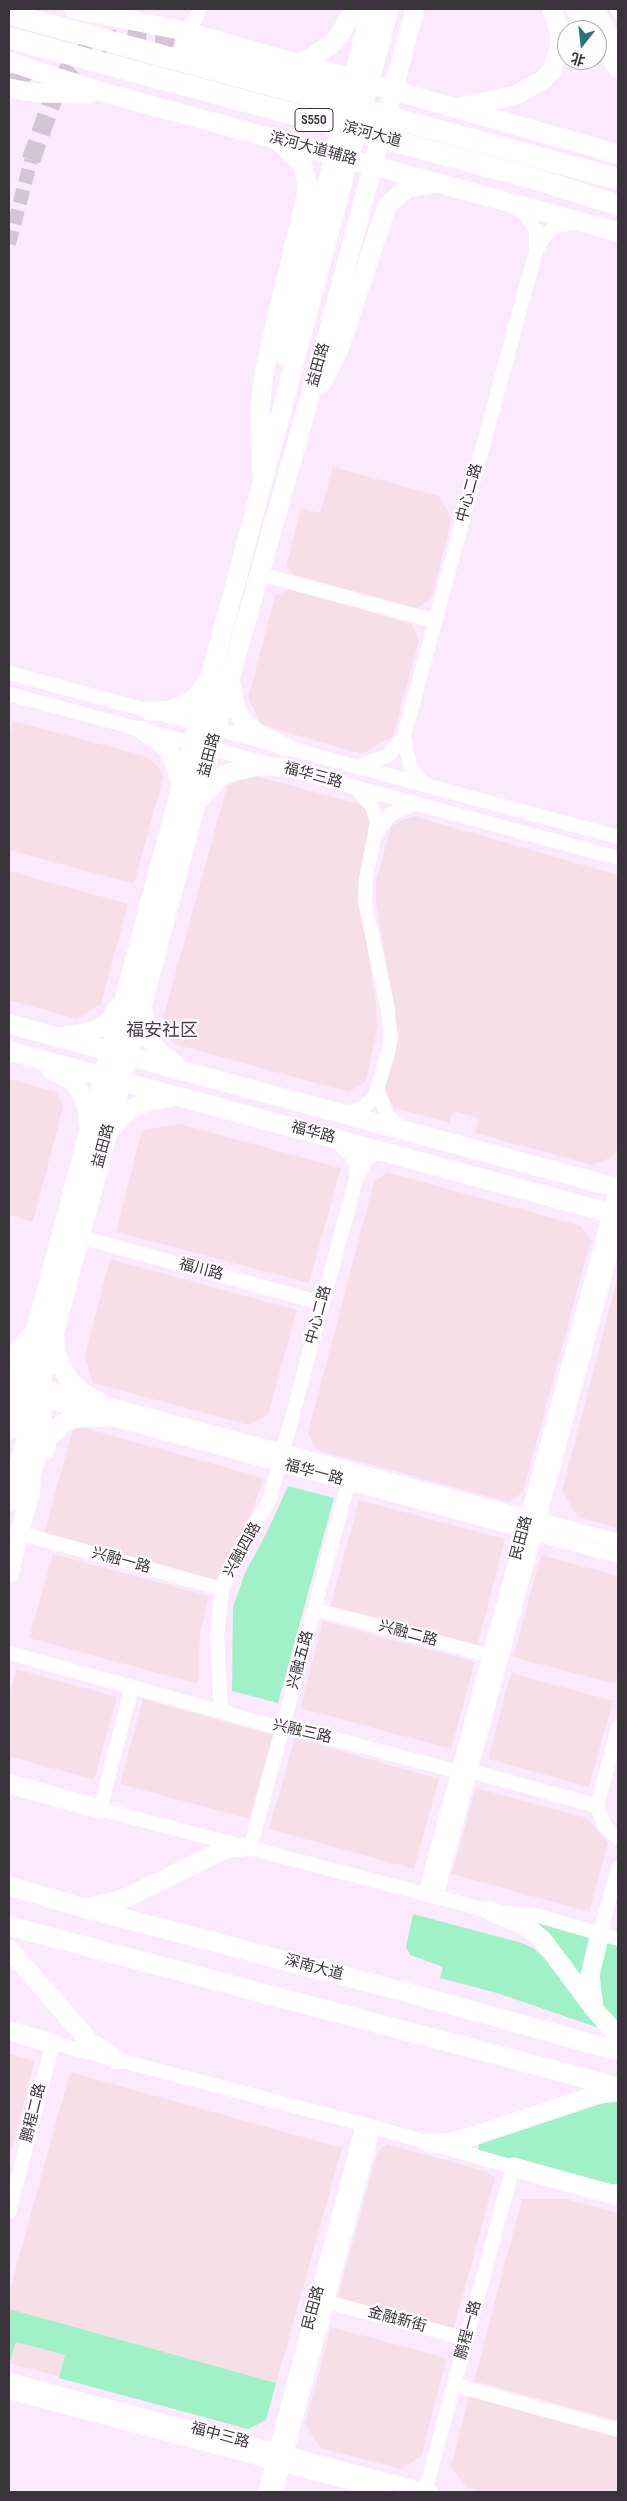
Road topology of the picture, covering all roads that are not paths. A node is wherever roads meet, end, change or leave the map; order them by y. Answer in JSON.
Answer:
{"nodes":[{"id":1,"x":74,"y":9,"type":"edge"},
{"id":2,"x":354,"y":9,"type":"edge"},
{"id":3,"x":372,"y":9,"type":"edge"},
{"id":4,"x":390,"y":9,"type":"edge"},
{"id":5,"x":415,"y":9,"type":"edge"},
{"id":6,"x":422,"y":9,"type":"edge"},
{"id":7,"x":552,"y":9,"type":"edge"},
{"id":8,"x":581,"y":9,"type":"edge"},
{"id":9,"x":198,"y":13,"type":"edge"},
{"id":10,"x":9,"y":14,"type":"edge"},
{"id":11,"x":9,"y":38,"type":"edge"},
{"id":12,"x":181,"y":38,"type":"junction"},
{"id":13,"x":206,"y":38,"type":"junction"},
{"id":14,"x":406,"y":44,"type":"junction"},
{"id":15,"x":618,"y":51,"type":"edge"},
{"id":16,"x":607,"y":53,"type":"edge"},
{"id":17,"x":9,"y":62,"type":"edge"},
{"id":18,"x":299,"y":62,"type":"junction"},
{"id":19,"x":618,"y":69,"type":"edge"},
{"id":20,"x":9,"y":88,"type":"edge"},
{"id":21,"x":109,"y":94,"type":"junction"},
{"id":22,"x":428,"y":100,"type":"junction"},
{"id":23,"x":457,"y":108,"type":"junction"},
{"id":24,"x":273,"y":138,"type":"junction"},
{"id":25,"x":618,"y":154,"type":"edge"},
{"id":26,"x":538,"y":157,"type":"junction"},
{"id":27,"x":618,"y":165,"type":"edge"},
{"id":28,"x":535,"y":179,"type":"junction"},
{"id":29,"x":618,"y":179,"type":"edge"},
{"id":30,"x":438,"y":184,"type":"junction"},
{"id":31,"x":510,"y":204,"type":"junction"},
{"id":32,"x":618,"y":205,"type":"edge"},
{"id":33,"x":618,"y":214,"type":"edge"},
{"id":34,"x":580,"y":222,"type":"junction"},
{"id":35,"x":618,"y":232,"type":"edge"},
{"id":36,"x":536,"y":251,"type":"junction"},
{"id":37,"x":296,"y":335,"type":"junction"},
{"id":38,"x":310,"y":400,"type":"junction"},
{"id":39,"x":264,"y":484,"type":"junction"},
{"id":40,"x":259,"y":574,"type":"junction"},
{"id":41,"x":435,"y":621,"type":"junction"},
{"id":42,"x":223,"y":670,"type":"junction"},
{"id":43,"x":9,"y":673,"type":"edge"},
{"id":44,"x":10,"y":698,"type":"edge"},
{"id":45,"x":149,"y":711,"type":"junction"},
{"id":46,"x":207,"y":727,"type":"junction"},
{"id":47,"x":142,"y":730,"type":"junction"},
{"id":48,"x":404,"y":736,"type":"junction"},
{"id":49,"x":202,"y":746,"type":"junction"},
{"id":50,"x":285,"y":747,"type":"junction"},
{"id":51,"x":279,"y":767,"type":"junction"},
{"id":52,"x":357,"y":767,"type":"junction"},
{"id":53,"x":431,"y":787,"type":"junction"},
{"id":54,"x":356,"y":788,"type":"junction"},
{"id":55,"x":181,"y":789,"type":"junction"},
{"id":56,"x":414,"y":804,"type":"junction"},
{"id":57,"x":196,"y":806,"type":"junction"},
{"id":58,"x":376,"y":834,"type":"junction"},
{"id":59,"x":618,"y":837,"type":"edge"},
{"id":60,"x":618,"y":858,"type":"edge"},
{"id":61,"x":135,"y":998,"type":"junction"},
{"id":62,"x":9,"y":1024,"type":"edge"},
{"id":63,"x":57,"y":1037,"type":"junction"},
{"id":64,"x":14,"y":1052,"type":"edge"},
{"id":65,"x":120,"y":1054,"type":"junction"},
{"id":66,"x":193,"y":1074,"type":"junction"},
{"id":67,"x":113,"y":1079,"type":"junction"},
{"id":68,"x":378,"y":1091,"type":"junction"},
{"id":69,"x":179,"y":1097,"type":"junction"},
{"id":70,"x":342,"y":1113,"type":"junction"},
{"id":71,"x":403,"y":1130,"type":"junction"},
{"id":72,"x":98,"y":1135,"type":"junction"},
{"id":73,"x":332,"y":1138,"type":"junction"},
{"id":74,"x":381,"y":1151,"type":"junction"},
{"id":75,"x":356,"y":1179,"type":"junction"},
{"id":76,"x":618,"y":1186,"type":"edge"},
{"id":77,"x":616,"y":1219,"type":"edge"},
{"id":78,"x":80,"y":1237,"type":"junction"},
{"id":79,"x":322,"y":1304,"type":"junction"},
{"id":80,"x":46,"y":1329,"type":"junction"},
{"id":81,"x":9,"y":1363,"type":"edge"},
{"id":82,"x":25,"y":1390,"type":"edge"},
{"id":83,"x":103,"y":1410,"type":"junction"},
{"id":84,"x":9,"y":1430,"type":"edge"},
{"id":85,"x":281,"y":1458,"type":"junction"},
{"id":86,"x":350,"y":1476,"type":"junction"},
{"id":87,"x":30,"y":1478,"type":"junction"},
{"id":88,"x":9,"y":1502,"type":"edge"},
{"id":89,"x":9,"y":1514,"type":"edge"},
{"id":90,"x":532,"y":1525,"type":"junction"},
{"id":91,"x":19,"y":1533,"type":"junction"},
{"id":92,"x":618,"y":1541,"type":"edge"},
{"id":93,"x":618,"y":1556,"type":"edge"},
{"id":94,"x":9,"y":1573,"type":"edge"},
{"id":95,"x":222,"y":1590,"type":"junction"},
{"id":96,"x":314,"y":1609,"type":"junction"},
{"id":97,"x":9,"y":1653,"type":"edge"},
{"id":98,"x":496,"y":1657,"type":"junction"},
{"id":99,"x":132,"y":1687,"type":"junction"},
{"id":100,"x":221,"y":1711,"type":"junction"},
{"id":101,"x":283,"y":1727,"type":"junction"},
{"id":102,"x":618,"y":1728,"type":"edge"},
{"id":103,"x":465,"y":1772,"type":"junction"},
{"id":104,"x":9,"y":1784,"type":"edge"},
{"id":105,"x":597,"y":1806,"type":"junction"},
{"id":106,"x":100,"y":1809,"type":"junction"},
{"id":107,"x":618,"y":1838,"type":"edge"},
{"id":108,"x":246,"y":1848,"type":"junction"},
{"id":109,"x":618,"y":1868,"type":"edge"},
{"id":110,"x":9,"y":1886,"type":"edge"},
{"id":111,"x":431,"y":1895,"type":"junction"},
{"id":112,"x":84,"y":1908,"type":"junction"},
{"id":113,"x":490,"y":1912,"type":"junction"},
{"id":114,"x":9,"y":1926,"type":"edge"},
{"id":115,"x":600,"y":1934,"type":"junction"},
{"id":116,"x":618,"y":1939,"type":"edge"},
{"id":117,"x":9,"y":1949,"type":"edge"},
{"id":118,"x":595,"y":2010,"type":"junction"},
{"id":119,"x":9,"y":2031,"type":"edge"},
{"id":120,"x":618,"y":2036,"type":"edge"},
{"id":121,"x":53,"y":2043,"type":"junction"},
{"id":122,"x":618,"y":2051,"type":"edge"},
{"id":123,"x":117,"y":2060,"type":"junction"},
{"id":124,"x":618,"y":2087,"type":"edge"},
{"id":125,"x":618,"y":2092,"type":"edge"},
{"id":126,"x":368,"y":2126,"type":"junction"},
{"id":127,"x":428,"y":2143,"type":"junction"},
{"id":128,"x":513,"y":2167,"type":"junction"},
{"id":129,"x":618,"y":2196,"type":"edge"},
{"id":130,"x":9,"y":2212,"type":"edge"},
{"id":131,"x":327,"y":2302,"type":"junction"},
{"id":132,"x":467,"y":2339,"type":"junction"},
{"id":133,"x":9,"y":2380,"type":"edge"},
{"id":134,"x":454,"y":2385,"type":"junction"},
{"id":135,"x":9,"y":2392,"type":"edge"},
{"id":136,"x":618,"y":2430,"type":"edge"},
{"id":137,"x":279,"y":2458,"type":"junction"},
{"id":138,"x":264,"y":2492,"type":"edge"},
{"id":139,"x":276,"y":2492,"type":"edge"},
{"id":140,"x":384,"y":2492,"type":"edge"},
{"id":141,"x":427,"y":2492,"type":"edge"}],
"edges":[{"from":1,"to":12,"type":"main road"},
{"from":2,"to":18,"type":"main road"},
{"from":3,"to":37,"type":"main road"},
{"from":4,"to":37,"type":"main road","name":"益田路"},
{"from":5,"to":14,"type":"main road","name":"益田路"},
{"from":6,"to":14,"type":"main road"},
{"from":7,"to":23,"type":"main road"},
{"from":8,"to":15,"type":"main road"},
{"from":9,"to":12,"type":"street"},
{"from":9,"to":13,"type":"street"},
{"from":10,"to":26,"type":"highway","name":"滨河大道","number":"S550"},
{"from":11,"to":28,"type":"highway","name":"滨河大道","number":"S550"},
{"from":12,"to":13,"type":"main road"},
{"from":12,"to":22,"type":"main road"},
{"from":13,"to":18,"type":"main road"},
{"from":14,"to":38,"type":"main road","name":"益田路"},
{"from":16,"to":19,"type":"main road"},
{"from":17,"to":21,"type":"main road","name":"滨河大道辅路"},
{"from":18,"to":22,"type":"main road"},
{"from":20,"to":21,"type":"main road"},
{"from":21,"to":24,"type":"main road","name":"滨河大道辅路"},
{"from":22,"to":23,"type":"main road"},
{"from":23,"to":25,"type":"main road"},
{"from":24,"to":30,"type":"main road","name":"滨河大道辅路"},
{"from":24,"to":39,"type":"main road"},
{"from":26,"to":27,"type":"highway"},
{"from":26,"to":29,"type":"highway","name":"滨河大道","number":"S550"},
{"from":28,"to":32,"type":"highway","name":"滨河大道","number":"S550"},
{"from":28,"to":33,"type":"highway"},
{"from":30,"to":31,"type":"main road","name":"滨河大道辅路"},
{"from":30,"to":38,"type":"main road"},
{"from":31,"to":34,"type":"main road","name":"滨河大道辅路"},
{"from":31,"to":36,"type":"street","name":"中心二路"},
{"from":34,"to":35,"type":"main road","name":"滨河大道辅路"},
{"from":34,"to":36,"type":"street","name":"中心二路"},
{"from":36,"to":41,"type":"street","name":"中心二路"},
{"from":37,"to":39,"type":"main road","name":"益田路"},
{"from":38,"to":40,"type":"main road","name":"益田路"},
{"from":39,"to":42,"type":"main road","name":"益田路"},
{"from":40,"to":41,"type":"street"},
{"from":40,"to":42,"type":"main road","name":"益田路"},
{"from":41,"to":48,"type":"street","name":"中心二路"},
{"from":42,"to":45,"type":"main road"},
{"from":42,"to":46,"type":"main road","name":"益田路"},
{"from":42,"to":50,"type":"main road"},
{"from":43,"to":45,"type":"street","name":"福华三路"},
{"from":44,"to":47,"type":"street","name":"福华三路"},
{"from":45,"to":46,"type":"street","name":"福华三路"},
{"from":46,"to":49,"type":"main road","name":"益田路"},
{"from":46,"to":50,"type":"street","name":"福华三路"},
{"from":47,"to":49,"type":"street","name":"福华三路"},
{"from":47,"to":55,"type":"main road"},
{"from":48,"to":52,"type":"street","name":"中心二路"},
{"from":48,"to":53,"type":"street","name":"中心二路"},
{"from":49,"to":51,"type":"street","name":"福华三路"},
{"from":49,"to":55,"type":"main road","name":"益田路"},
{"from":49,"to":57,"type":"main road","name":"益田路"},
{"from":50,"to":52,"type":"street","name":"福华三路"},
{"from":51,"to":54,"type":"street","name":"福华三路"},
{"from":51,"to":57,"type":"main road"},
{"from":52,"to":53,"type":"street","name":"福华三路"},
{"from":53,"to":59,"type":"street","name":"福华三路"},
{"from":54,"to":56,"type":"street","name":"福华三路"},
{"from":54,"to":58,"type":"street"},
{"from":55,"to":61,"type":"main road","name":"益田路"},
{"from":56,"to":58,"type":"street"},
{"from":56,"to":60,"type":"street","name":"福华三路"},
{"from":57,"to":61,"type":"main road","name":"益田路"},
{"from":58,"to":68,"type":"street"},
{"from":61,"to":63,"type":"main road"},
{"from":61,"to":65,"type":"main road","name":"益田路"},
{"from":61,"to":66,"type":"main road"},
{"from":62,"to":63,"type":"main road","name":"福华路"},
{"from":63,"to":65,"type":"main road","name":"福华路"},
{"from":64,"to":67,"type":"main road","name":"福华路"},
{"from":64,"to":72,"type":"main road"},
{"from":65,"to":66,"type":"main road","name":"福华路"},
{"from":65,"to":67,"type":"main road","name":"益田路"},
{"from":66,"to":70,"type":"main road","name":"福华路"},
{"from":67,"to":69,"type":"main road","name":"福华路"},
{"from":67,"to":72,"type":"main road","name":"益田路"},
{"from":68,"to":70,"type":"street"},
{"from":68,"to":71,"type":"street"},
{"from":69,"to":72,"type":"main road"},
{"from":69,"to":73,"type":"main road","name":"福华路"},
{"from":70,"to":71,"type":"main road","name":"福华路"},
{"from":71,"to":76,"type":"main road","name":"福华路"},
{"from":72,"to":78,"type":"main road","name":"益田路"},
{"from":72,"to":80,"type":"main road","name":"益田路"},
{"from":73,"to":74,"type":"main road","name":"福华路"},
{"from":73,"to":75,"type":"street","name":"中心二路"},
{"from":74,"to":75,"type":"street","name":"中心二路"},
{"from":74,"to":77,"type":"main road","name":"福华路"},
{"from":75,"to":79,"type":"street","name":"中心二路"},
{"from":76,"to":77,"type":"street","name":"民田路"},
{"from":77,"to":90,"type":"street","name":"民田路"},
{"from":78,"to":79,"type":"street","name":"福川路"},
{"from":78,"to":80,"type":"main road","name":"益田路"},
{"from":79,"to":85,"type":"street","name":"中心二路"},
{"from":80,"to":81,"type":"main road"},
{"from":80,"to":82,"type":"main road","name":"益田路"},
{"from":80,"to":83,"type":"main road"},
{"from":82,"to":83,"type":"street","name":"福华一路"},
{"from":82,"to":84,"type":"main road","name":"益田路"},
{"from":82,"to":87,"type":"main road"},
{"from":82,"to":88,"type":"main road","name":"益田路"},
{"from":83,"to":85,"type":"street","name":"福华一路"},
{"from":83,"to":87,"type":"main road"},
{"from":85,"to":86,"type":"street","name":"福华一路"},
{"from":85,"to":95,"type":"street","name":"兴融四路"},
{"from":86,"to":90,"type":"street","name":"福华一路"},
{"from":86,"to":96,"type":"street","name":"兴融五路"},
{"from":87,"to":89,"type":"main road"},
{"from":87,"to":91,"type":"main road"},
{"from":90,"to":92,"type":"street","name":"福华一路"},
{"from":90,"to":93,"type":"street","name":"福华一路"},
{"from":90,"to":98,"type":"street","name":"民田路"},
{"from":91,"to":94,"type":"main road"},
{"from":91,"to":95,"type":"street","name":"兴融一路"},
{"from":95,"to":100,"type":"street","name":"兴融四路"},
{"from":96,"to":98,"type":"street","name":"兴融二路"},
{"from":96,"to":101,"type":"street","name":"兴融五路"},
{"from":97,"to":99,"type":"street","name":"兴融三路"},
{"from":98,"to":103,"type":"street","name":"民田路"},
{"from":99,"to":100,"type":"street","name":"兴融三路"},
{"from":99,"to":106,"type":"street"},
{"from":100,"to":101,"type":"street","name":"兴融三路"},
{"from":101,"to":103,"type":"street","name":"兴融三路"},
{"from":101,"to":108,"type":"street","name":"兴融五路"},
{"from":102,"to":105,"type":"street"},
{"from":103,"to":105,"type":"street","name":"兴融三路"},
{"from":103,"to":111,"type":"street","name":"民田路"},
{"from":104,"to":106,"type":"main road"},
{"from":105,"to":107,"type":"street"},
{"from":106,"to":108,"type":"street"},
{"from":108,"to":111,"type":"street"},
{"from":108,"to":112,"type":"main road"},
{"from":109,"to":115,"type":"street"},
{"from":110,"to":112,"type":"main road","name":"深南大道"},
{"from":111,"to":113,"type":"street"},
{"from":112,"to":122,"type":"main road","name":"深南大道"},
{"from":113,"to":115,"type":"street"},
{"from":113,"to":118,"type":"main road"},
{"from":114,"to":124,"type":"main road"},
{"from":115,"to":116,"type":"street"},
{"from":115,"to":118,"type":"main road"},
{"from":117,"to":123,"type":"main road"},
{"from":118,"to":120,"type":"main road"},
{"from":119,"to":121,"type":"main road"},
{"from":121,"to":123,"type":"street"},
{"from":121,"to":130,"type":"street","name":"鹏程二路"},
{"from":123,"to":126,"type":"street"},
{"from":125,"to":127,"type":"main road"},
{"from":126,"to":127,"type":"street"},
{"from":126,"to":131,"type":"street","name":"民田路"},
{"from":126,"to":137,"type":"street","name":"民田路"},
{"from":127,"to":128,"type":"street"},
{"from":128,"to":129,"type":"main road"},
{"from":128,"to":132,"type":"street","name":"鹏程一路"},
{"from":131,"to":132,"type":"street","name":"金融新街"},
{"from":131,"to":137,"type":"street","name":"民田路"},
{"from":132,"to":134,"type":"street","name":"鹏程一路"},
{"from":133,"to":137,"type":"street","name":"福中三路"},
{"from":134,"to":136,"type":"street"},
{"from":134,"to":141,"type":"street","name":"鹏程一路"},
{"from":135,"to":137,"type":"street","name":"福中三路"},
{"from":137,"to":138,"type":"street","name":"民田路"},
{"from":137,"to":139,"type":"street","name":"民田路"},
{"from":137,"to":140,"type":"street","name":"福中三路"},
{"from":137,"to":141,"type":"street","name":"福中三路"}]}
